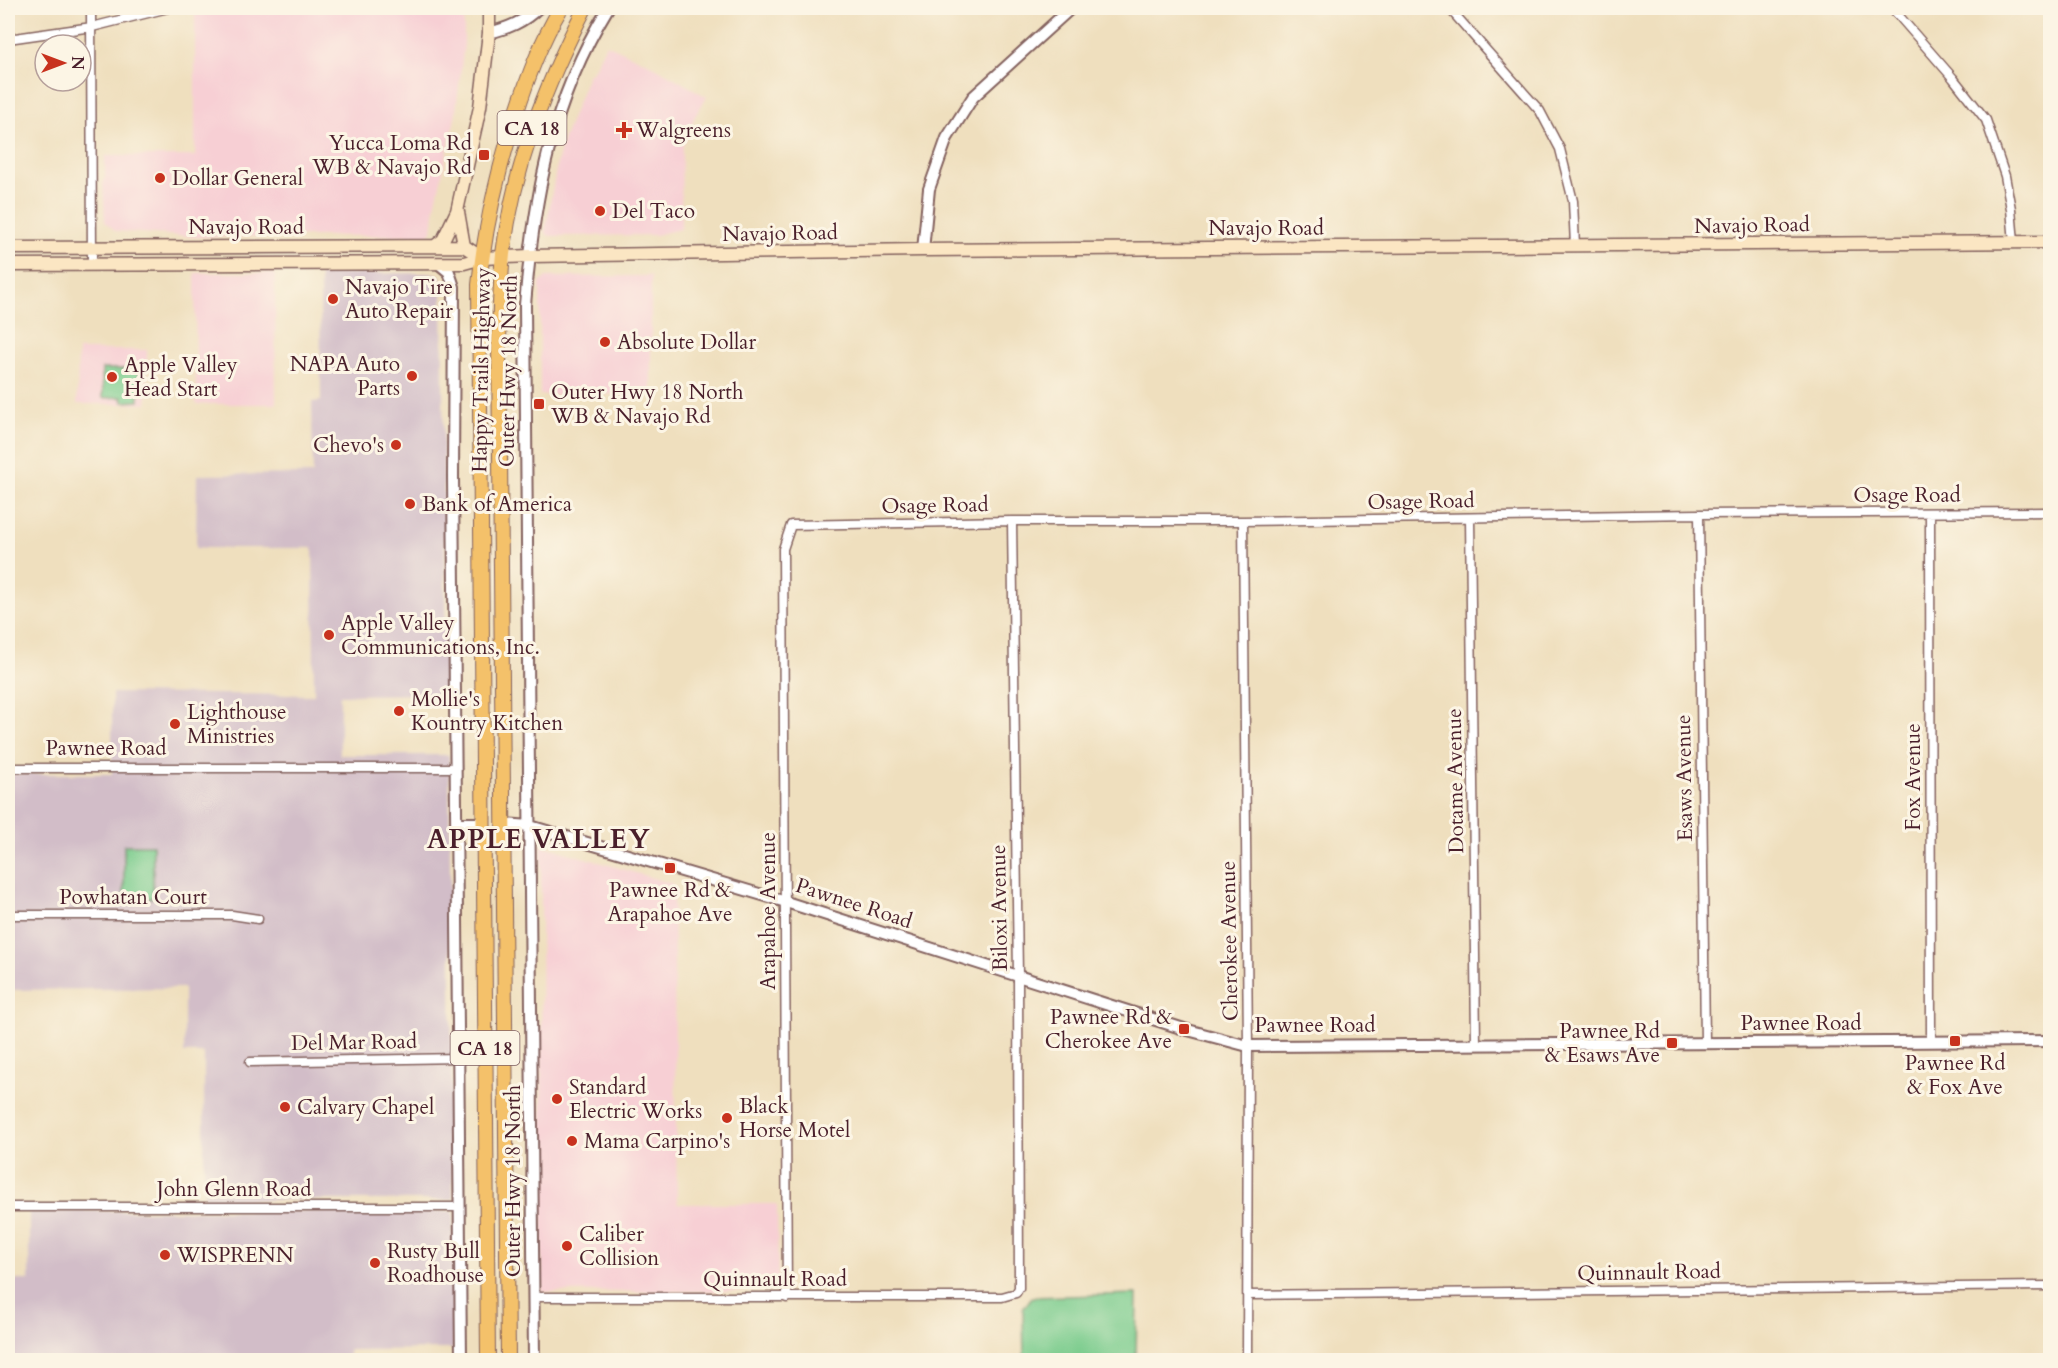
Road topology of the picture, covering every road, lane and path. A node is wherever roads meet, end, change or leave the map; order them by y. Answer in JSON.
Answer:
{"nodes":[{"id":1,"x":91,"y":8,"type":"edge"},
{"id":2,"x":168,"y":8,"type":"edge"},
{"id":3,"x":489,"y":8,"type":"edge"},
{"id":4,"x":538,"y":8,"type":"edge"},
{"id":5,"x":561,"y":8,"type":"edge"},
{"id":6,"x":585,"y":8,"type":"edge"},
{"id":7,"x":608,"y":8,"type":"edge"},
{"id":8,"x":1071,"y":8,"type":"edge"},
{"id":9,"x":1449,"y":8,"type":"edge"},
{"id":10,"x":1892,"y":8,"type":"edge"},
{"id":11,"x":92,"y":27,"type":"junction"},
{"id":12,"x":489,"y":33,"type":"junction"},
{"id":13,"x":8,"y":39,"type":"edge"},
{"id":14,"x":457,"y":211,"type":"junction"},
{"id":15,"x":2014,"y":242,"type":"junction"},
{"id":16,"x":2050,"y":242,"type":"edge"},
{"id":17,"x":435,"y":246,"type":"junction"},
{"id":18,"x":464,"y":246,"type":"junction"},
{"id":19,"x":1575,"y":246,"type":"junction"},
{"id":20,"x":92,"y":247,"type":"junction"},
{"id":21,"x":8,"y":248,"type":"edge"},
{"id":22,"x":923,"y":250,"type":"junction"},
{"id":23,"x":530,"y":256,"type":"junction"},
{"id":24,"x":503,"y":257,"type":"junction"},
{"id":25,"x":482,"y":258,"type":"junction"},
{"id":26,"x":438,"y":263,"type":"junction"},
{"id":27,"x":464,"y":263,"type":"junction"},
{"id":28,"x":92,"y":264,"type":"junction"},
{"id":29,"x":8,"y":265,"type":"edge"},
{"id":30,"x":453,"y":287,"type":"junction"},
{"id":31,"x":2050,"y":512,"type":"edge"},
{"id":32,"x":1930,"y":513,"type":"junction"},
{"id":33,"x":1700,"y":514,"type":"junction"},
{"id":34,"x":1470,"y":518,"type":"junction"},
{"id":35,"x":1012,"y":521,"type":"junction"},
{"id":36,"x":1243,"y":521,"type":"junction"},
{"id":37,"x":791,"y":525,"type":"joint"},
{"id":38,"x":482,"y":698,"type":"junction"},
{"id":39,"x":8,"y":768,"type":"edge"},
{"id":40,"x":456,"y":768,"type":"junction"},
{"id":41,"x":457,"y":823,"type":"junction"},
{"id":42,"x":483,"y":823,"type":"junction"},
{"id":43,"x":505,"y":824,"type":"junction"},
{"id":44,"x":530,"y":826,"type":"junction"},
{"id":45,"x":786,"y":902,"type":"junction"},
{"id":46,"x":8,"y":915,"type":"edge"},
{"id":47,"x":258,"y":919,"type":"dead end"},
{"id":48,"x":504,"y":938,"type":"junction"},
{"id":49,"x":1018,"y":976,"type":"junction"},
{"id":50,"x":1931,"y":1041,"type":"junction"},
{"id":51,"x":2050,"y":1041,"type":"edge"},
{"id":52,"x":1705,"y":1043,"type":"junction"},
{"id":53,"x":1476,"y":1044,"type":"junction"},
{"id":54,"x":1248,"y":1046,"type":"junction"},
{"id":55,"x":459,"y":1058,"type":"junction"},
{"id":56,"x":250,"y":1062,"type":"dead end"},
{"id":57,"x":8,"y":1207,"type":"edge"},
{"id":58,"x":460,"y":1207,"type":"junction"},
{"id":59,"x":2050,"y":1286,"type":"edge"},
{"id":60,"x":1016,"y":1293,"type":"joint"},
{"id":61,"x":1248,"y":1294,"type":"junction"},
{"id":62,"x":534,"y":1297,"type":"junction"},
{"id":63,"x":787,"y":1298,"type":"junction"},
{"id":64,"x":461,"y":1360,"type":"edge"},
{"id":65,"x":488,"y":1360,"type":"edge"},
{"id":66,"x":508,"y":1360,"type":"edge"},
{"id":67,"x":534,"y":1360,"type":"edge"},
{"id":68,"x":1247,"y":1360,"type":"edge"}],
"edges":[{"from":1,"to":11,"type":"street"},
{"from":2,"to":11,"type":"street"},
{"from":3,"to":12,"type":"main road"},
{"from":4,"to":12,"type":"street"},
{"from":5,"to":25,"type":"main road","name":"Happy Trails Highway","number":"CA 18"},
{"from":6,"to":24,"type":"main road","name":"Happy Trails Highway","number":"CA 18"},
{"from":7,"to":23,"type":"street","name":"Outer Hwy 18 North"},
{"from":8,"to":22,"type":"street"},
{"from":9,"to":19,"type":"street"},
{"from":10,"to":15,"type":"street"},
{"from":11,"to":13,"type":"street"},
{"from":11,"to":20,"type":"street"},
{"from":12,"to":14,"type":"main road"},
{"from":14,"to":17,"type":"main road"},
{"from":14,"to":18,"type":"main road"},
{"from":15,"to":16,"type":"main road","name":"Navajo Road"},
{"from":15,"to":19,"type":"main road","name":"Navajo Road"},
{"from":17,"to":18,"type":"main road","name":"Navajo Road"},
{"from":17,"to":20,"type":"main road","name":"Navajo Road"},
{"from":18,"to":25,"type":"main road"},
{"from":19,"to":22,"type":"main road","name":"Navajo Road"},
{"from":20,"to":21,"type":"main road","name":"Navajo Road"},
{"from":20,"to":28,"type":"street"},
{"from":22,"to":23,"type":"main road","name":"Navajo Road"},
{"from":23,"to":24,"type":"main road","name":"Navajo Road"},
{"from":23,"to":44,"type":"street","name":"Outer Hwy 18 North"},
{"from":24,"to":25,"type":"main road","name":"Navajo Road"},
{"from":24,"to":43,"type":"main road","name":"Happy Trails Highway","number":"CA 18"},
{"from":25,"to":27,"type":"main road","name":"Navajo Road"},
{"from":25,"to":38,"type":"main road","name":"Happy Trails Highway","number":"CA 18"},
{"from":26,"to":27,"type":"main road","name":"Navajo Road"},
{"from":26,"to":28,"type":"main road","name":"Navajo Road"},
{"from":26,"to":30,"type":"street"},
{"from":27,"to":30,"type":"street"},
{"from":28,"to":29,"type":"main road","name":"Navajo Road"},
{"from":30,"to":40,"type":"street"},
{"from":31,"to":32,"type":"street","name":"Osage Road"},
{"from":32,"to":33,"type":"street","name":"Osage Road"},
{"from":32,"to":50,"type":"street","name":"Fox Avenue"},
{"from":33,"to":34,"type":"street","name":"Osage Road"},
{"from":33,"to":52,"type":"street","name":"Esaws Avenue"},
{"from":34,"to":36,"type":"street","name":"Osage Road"},
{"from":34,"to":53,"type":"street","name":"Dotame Avenue"},
{"from":35,"to":36,"type":"street","name":"Osage Road"},
{"from":35,"to":37,"type":"street","name":"Osage Road"},
{"from":35,"to":49,"type":"street","name":"Biloxi Avenue"},
{"from":36,"to":54,"type":"street","name":"Cherokee Avenue"},
{"from":37,"to":45,"type":"street","name":"Arapahoe Avenue"},
{"from":38,"to":42,"type":"main road","name":"Happy Trails Highway","number":"CA 18"},
{"from":38,"to":43,"type":"main road"},
{"from":39,"to":40,"type":"street","name":"Pawnee Road"},
{"from":40,"to":41,"type":"street"},
{"from":41,"to":42,"type":"street"},
{"from":41,"to":55,"type":"street"},
{"from":42,"to":48,"type":"main road"},
{"from":42,"to":65,"type":"main road","name":"Happy Trails Highway","number":"CA 18"},
{"from":43,"to":44,"type":"street","name":"Pawnee Road"},
{"from":43,"to":48,"type":"main road","name":"Happy Trails Highway","number":"CA 18"},
{"from":44,"to":45,"type":"street","name":"Pawnee Road"},
{"from":44,"to":62,"type":"street","name":"Outer Hwy 18 North"},
{"from":45,"to":49,"type":"street","name":"Pawnee Road"},
{"from":45,"to":63,"type":"street","name":"Arapahoe Avenue"},
{"from":46,"to":47,"type":"street","name":"Powhatan Court"},
{"from":48,"to":66,"type":"main road","name":"Happy Trails Highway","number":"CA 18"},
{"from":49,"to":54,"type":"street","name":"Pawnee Road"},
{"from":49,"to":60,"type":"street","name":"Biloxi Avenue"},
{"from":50,"to":51,"type":"street","name":"Pawnee Road"},
{"from":50,"to":52,"type":"street","name":"Pawnee Road"},
{"from":52,"to":53,"type":"street","name":"Pawnee Road"},
{"from":53,"to":54,"type":"street","name":"Pawnee Road"},
{"from":54,"to":61,"type":"street","name":"Cherokee Avenue"},
{"from":55,"to":56,"type":"street","name":"Del Mar Road"},
{"from":55,"to":58,"type":"street"},
{"from":57,"to":58,"type":"street","name":"John Glenn Road"},
{"from":58,"to":64,"type":"street"},
{"from":59,"to":61,"type":"street","name":"Quinnault Road"},
{"from":60,"to":63,"type":"street","name":"Quinnault Road"},
{"from":61,"to":68,"type":"street","name":"Cherokee Avenue"},
{"from":62,"to":63,"type":"street","name":"Quinnault Road"},
{"from":62,"to":67,"type":"street","name":"Outer Hwy 18 North"}]}
